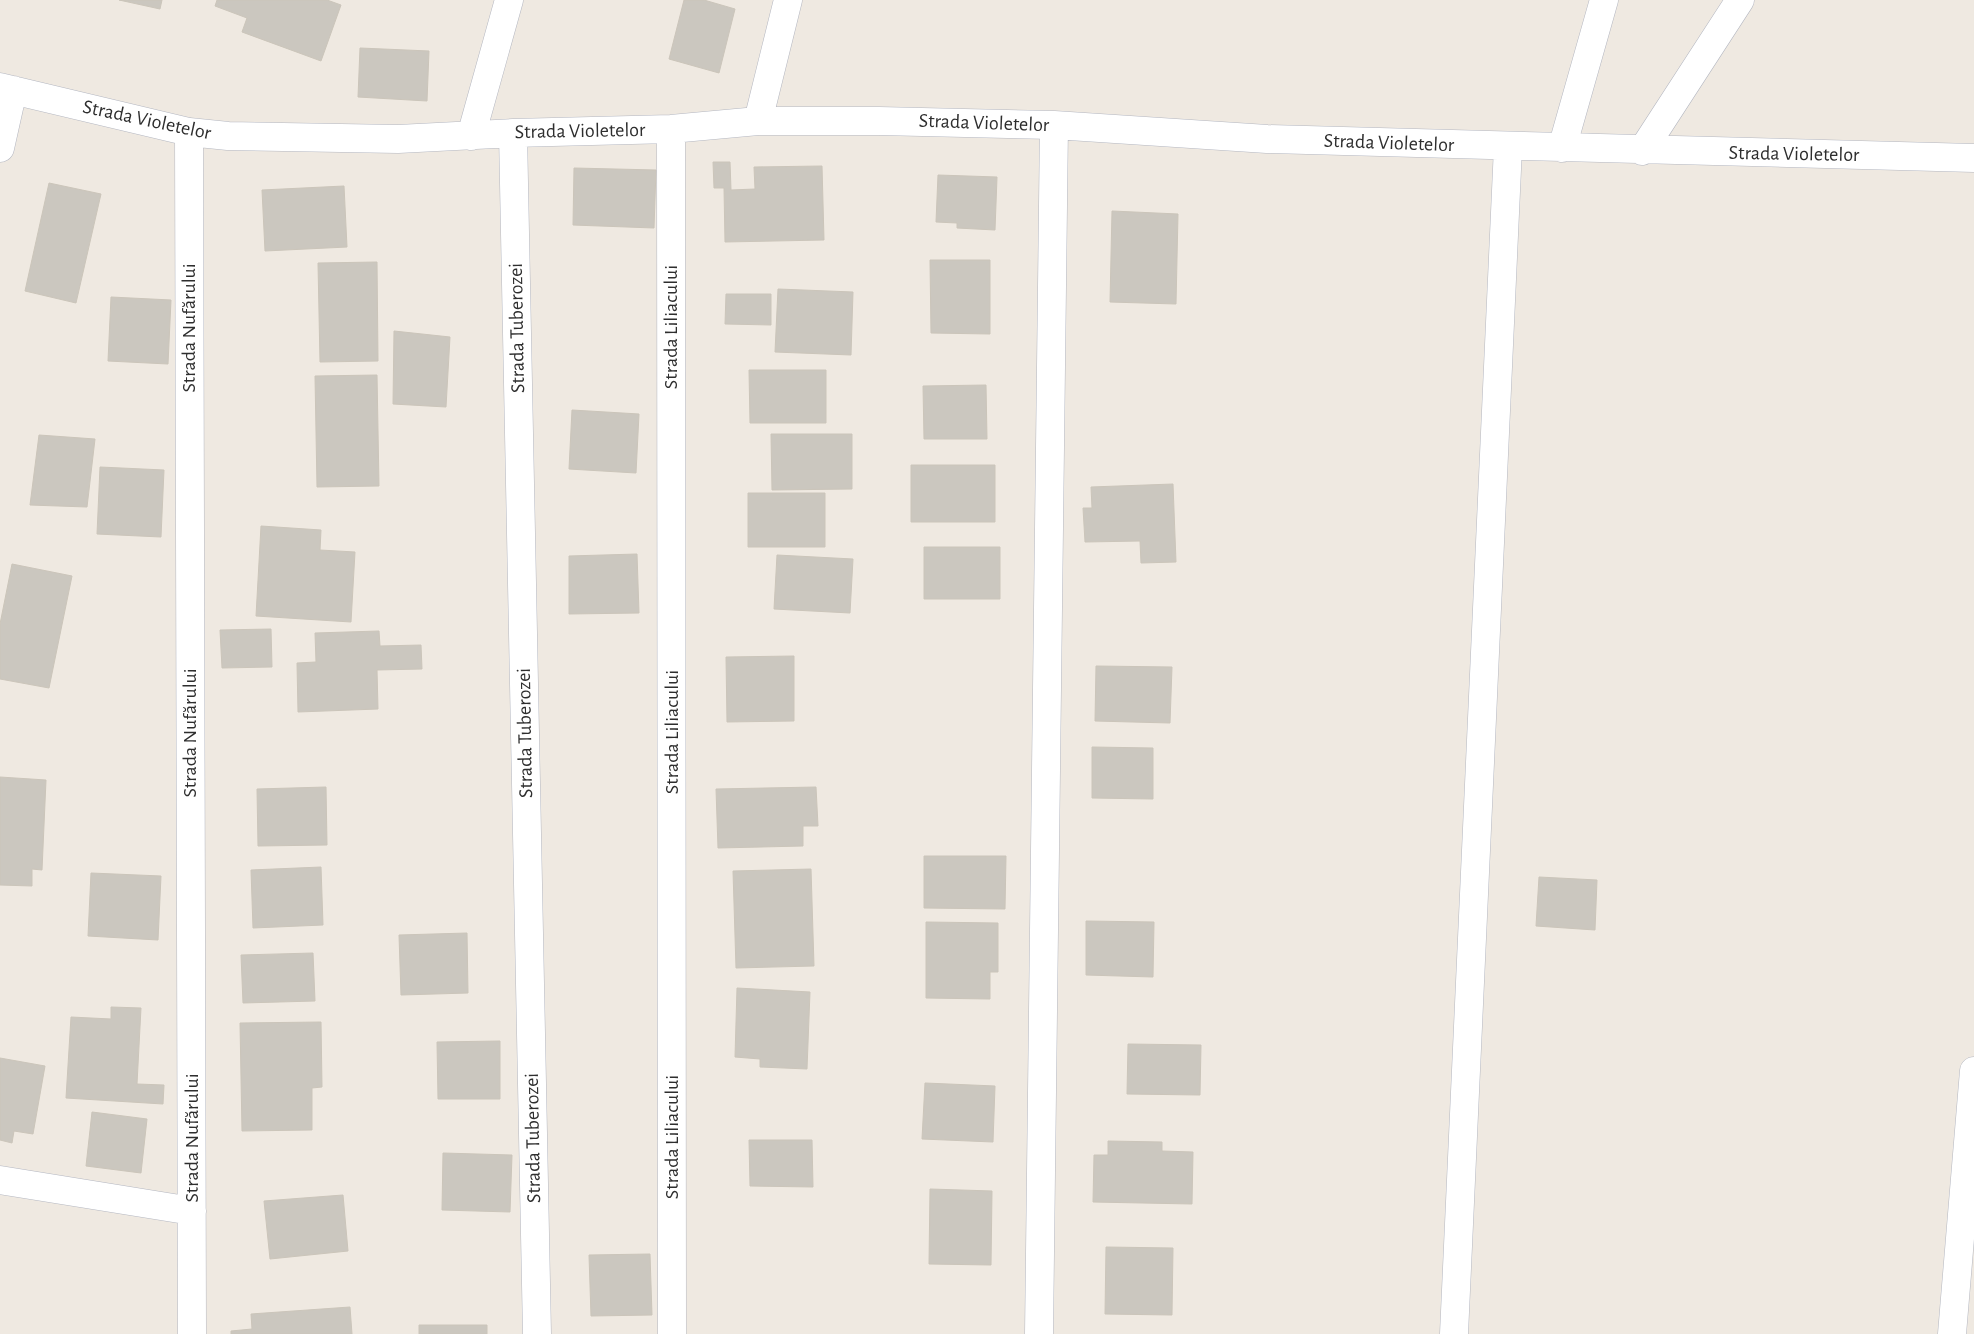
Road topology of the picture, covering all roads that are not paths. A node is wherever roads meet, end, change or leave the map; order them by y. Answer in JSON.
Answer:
{"nodes":[{"id":1,"x":509,"y":0,"type":"edge"},
{"id":2,"x":788,"y":0,"type":"edge"},
{"id":3,"x":1604,"y":0,"type":"edge"},
{"id":4,"x":1740,"y":0,"type":"edge"},
{"id":5,"x":7,"y":89,"type":"edge"},
{"id":6,"x":758,"y":121,"type":"junction"},
{"id":7,"x":1054,"y":125,"type":"junction"},
{"id":8,"x":671,"y":129,"type":"junction"},
{"id":9,"x":189,"y":132,"type":"junction"},
{"id":10,"x":513,"y":132,"type":"junction"},
{"id":11,"x":471,"y":136,"type":"junction"},
{"id":12,"x":1508,"y":147,"type":"junction"},
{"id":13,"x":0,"y":148,"type":"edge"},
{"id":14,"x":1562,"y":148,"type":"junction"},
{"id":15,"x":1642,"y":151,"type":"junction"},
{"id":16,"x":1974,"y":158,"type":"edge"},
{"id":17,"x":1974,"y":1071,"type":"edge"},
{"id":18,"x":0,"y":1180,"type":"edge"},
{"id":19,"x":192,"y":1211,"type":"junction"},
{"id":20,"x":192,"y":1334,"type":"edge"},
{"id":21,"x":537,"y":1334,"type":"edge"},
{"id":22,"x":672,"y":1334,"type":"edge"},
{"id":23,"x":1039,"y":1334,"type":"edge"},
{"id":24,"x":1454,"y":1334,"type":"edge"},
{"id":25,"x":1952,"y":1334,"type":"edge"}],
"edges":[{"from":1,"to":11,"type":"street"},
{"from":2,"to":6,"type":"street"},
{"from":3,"to":14,"type":"street"},
{"from":4,"to":15,"type":"street"},
{"from":5,"to":9,"type":"street","name":"Strada Violetelor"},
{"from":5,"to":13,"type":"street"},
{"from":6,"to":7,"type":"street","name":"Strada Violetelor"},
{"from":6,"to":8,"type":"street","name":"Strada Violetelor"},
{"from":7,"to":12,"type":"street","name":"Strada Violetelor"},
{"from":7,"to":23,"type":"street"},
{"from":8,"to":10,"type":"street","name":"Strada Violetelor"},
{"from":8,"to":22,"type":"street","name":"Strada Liliacului"},
{"from":9,"to":11,"type":"street","name":"Strada Violetelor"},
{"from":9,"to":19,"type":"street","name":"Strada Nufărului"},
{"from":10,"to":11,"type":"street","name":"Strada Violetelor"},
{"from":10,"to":21,"type":"street","name":"Strada Tuberozei"},
{"from":12,"to":14,"type":"street","name":"Strada Violetelor"},
{"from":12,"to":24,"type":"street"},
{"from":14,"to":15,"type":"street","name":"Strada Violetelor"},
{"from":15,"to":16,"type":"street","name":"Strada Violetelor"},
{"from":17,"to":25,"type":"street"},
{"from":18,"to":19,"type":"street"},
{"from":19,"to":20,"type":"street","name":"Strada Nufărului"}]}
